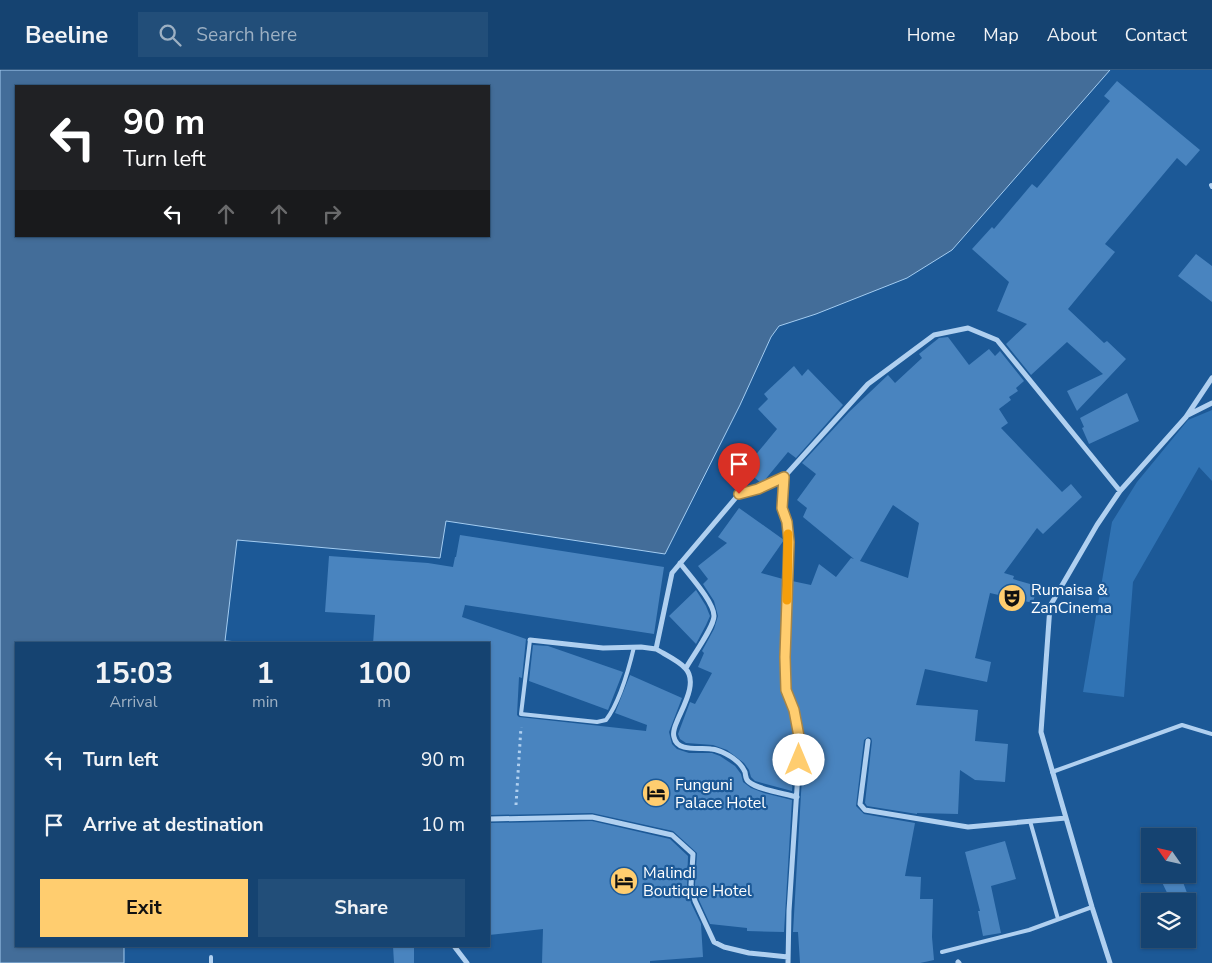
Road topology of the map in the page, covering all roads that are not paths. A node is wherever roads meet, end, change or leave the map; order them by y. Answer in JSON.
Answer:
{"nodes":[{"id":1,"x":1212,"y":378,"type":"edge"},
{"id":2,"x":1212,"y":403,"type":"edge"},
{"id":3,"x":1186,"y":416,"type":"junction"},
{"id":4,"x":784,"y":477,"type":"junction"},
{"id":5,"x":1120,"y":491,"type":"junction"},
{"id":6,"x":680,"y":563,"type":"junction"},
{"id":7,"x":530,"y":640,"type":"joint"},
{"id":8,"x":634,"y":647,"type":"junction"},
{"id":9,"x":656,"y":649,"type":"junction"},
{"id":10,"x":686,"y":668,"type":"junction"},
{"id":11,"x":1212,"y":734,"type":"edge"},
{"id":12,"x":868,"y":741,"type":"dead end"},
{"id":13,"x":1052,"y":772,"type":"junction"},
{"id":14,"x":796,"y":797,"type":"junction"},
{"id":15,"x":1066,"y":818,"type":"junction"},
{"id":16,"x":490,"y":819,"type":"edge"},
{"id":17,"x":1030,"y":821,"type":"junction"},
{"id":18,"x":1092,"y":907,"type":"junction"},
{"id":19,"x":1058,"y":919,"type":"junction"},
{"id":20,"x":455,"y":947,"type":"edge"},
{"id":21,"x":942,"y":952,"type":"dead end"},
{"id":22,"x":211,"y":957,"type":"dead end"},
{"id":23,"x":788,"y":960,"type":"edge"},
{"id":24,"x":211,"y":963,"type":"edge"},
{"id":25,"x":468,"y":963,"type":"edge"},
{"id":26,"x":1110,"y":963,"type":"edge"}],
"edges":[{"from":1,"to":3,"type":"street"},
{"from":2,"to":3,"type":"street"},
{"from":3,"to":5,"type":"street"},
{"from":4,"to":5,"type":"street"},
{"from":4,"to":6,"type":"street"},
{"from":4,"to":14,"type":"street"},
{"from":5,"to":13,"type":"street"},
{"from":6,"to":9,"type":"street"},
{"from":6,"to":10,"type":"street"},
{"from":7,"to":8,"type":"street"},
{"from":7,"to":8,"type":"lane"},
{"from":8,"to":9,"type":"street"},
{"from":9,"to":10,"type":"street"},
{"from":10,"to":14,"type":"street"},
{"from":11,"to":13,"type":"lane"},
{"from":12,"to":17,"type":"street"},
{"from":13,"to":15,"type":"street"},
{"from":14,"to":23,"type":"street"},
{"from":15,"to":17,"type":"street"},
{"from":15,"to":18,"type":"street"},
{"from":16,"to":23,"type":"street"},
{"from":17,"to":19,"type":"lane"},
{"from":18,"to":19,"type":"lane"},
{"from":18,"to":26,"type":"street"},
{"from":19,"to":21,"type":"lane"},
{"from":20,"to":25,"type":"street"},
{"from":22,"to":24,"type":"lane"}]}
